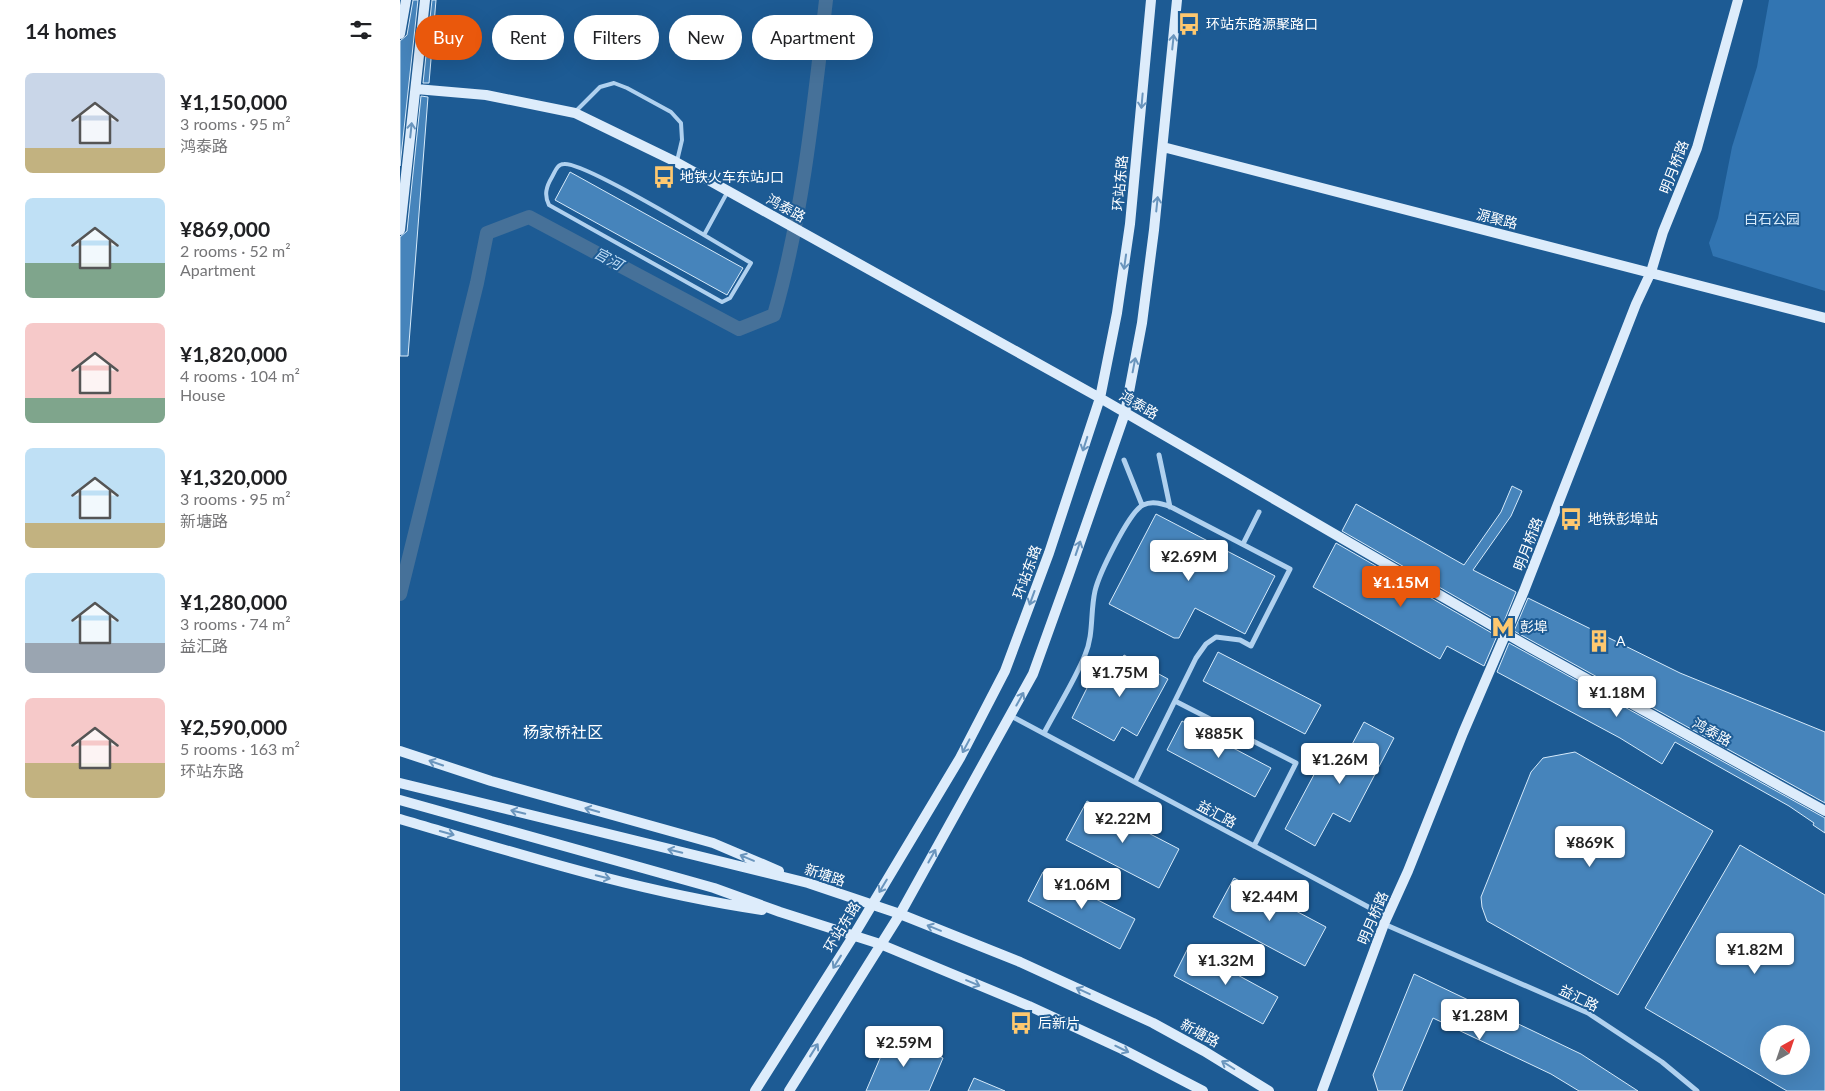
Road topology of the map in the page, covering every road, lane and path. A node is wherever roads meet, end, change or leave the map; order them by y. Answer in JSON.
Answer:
{"nodes":[{"id":1,"x":406,"y":0,"type":"edge"},
{"id":2,"x":425,"y":0,"type":"edge"},
{"id":3,"x":1151,"y":0,"type":"edge"},
{"id":4,"x":1177,"y":0,"type":"edge"},
{"id":5,"x":1738,"y":0,"type":"edge"},
{"id":6,"x":400,"y":34,"type":"edge"},
{"id":7,"x":416,"y":90,"type":"junction"},
{"id":8,"x":575,"y":113,"type":"junction"},
{"id":9,"x":1163,"y":147,"type":"junction"},
{"id":10,"x":676,"y":162,"type":"junction"},
{"id":11,"x":728,"y":191,"type":"junction"},
{"id":12,"x":400,"y":230,"type":"edge"},
{"id":13,"x":704,"y":235,"type":"junction"},
{"id":14,"x":1651,"y":272,"type":"junction"},
{"id":15,"x":1825,"y":318,"type":"edge"},
{"id":16,"x":1100,"y":398,"type":"junction"},
{"id":17,"x":1125,"y":413,"type":"junction"},
{"id":18,"x":1159,"y":454,"type":"dead end"},
{"id":19,"x":1124,"y":460,"type":"dead end"},
{"id":20,"x":1142,"y":505,"type":"junction"},
{"id":21,"x":1170,"y":507,"type":"junction"},
{"id":22,"x":1259,"y":512,"type":"dead end"},
{"id":23,"x":1243,"y":544,"type":"junction"},
{"id":24,"x":1505,"y":633,"type":"junction"},
{"id":25,"x":1175,"y":701,"type":"junction"},
{"id":26,"x":1011,"y":716,"type":"junction"},
{"id":27,"x":1044,"y":733,"type":"junction"},
{"id":28,"x":400,"y":751,"type":"edge"},
{"id":29,"x":1135,"y":782,"type":"junction"},
{"id":30,"x":400,"y":783,"type":"edge"},
{"id":31,"x":400,"y":800,"type":"edge"},
{"id":32,"x":1825,"y":811,"type":"edge"},
{"id":33,"x":400,"y":819,"type":"edge"},
{"id":34,"x":1254,"y":846,"type":"junction"},
{"id":35,"x":808,"y":883,"type":"junction"},
{"id":36,"x":872,"y":905,"type":"junction"},
{"id":37,"x":780,"y":912,"type":"junction"},
{"id":38,"x":900,"y":914,"type":"junction"},
{"id":39,"x":1385,"y":920,"type":"junction"},
{"id":40,"x":854,"y":935,"type":"junction"},
{"id":41,"x":880,"y":944,"type":"junction"},
{"id":42,"x":755,"y":1091,"type":"edge"},
{"id":43,"x":789,"y":1091,"type":"edge"},
{"id":44,"x":1203,"y":1091,"type":"edge"},
{"id":45,"x":1269,"y":1091,"type":"edge"},
{"id":46,"x":1322,"y":1091,"type":"edge"},
{"id":47,"x":1697,"y":1091,"type":"edge"}],
"edges":[{"from":1,"to":6,"type":"main road"},
{"from":2,"to":7,"type":"main road"},
{"from":3,"to":16,"type":"main road","name":"环站东路","one_way":true},
{"from":9,"to":4,"type":"main road","one_way":true},
{"from":5,"to":14,"type":"main road","name":"明月桥路"},
{"from":7,"to":8,"type":"main road","name":"鸿泰路"},
{"from":12,"to":7,"type":"main road","one_way":true},
{"from":8,"to":10,"type":"main road","name":"鸿泰路"},
{"from":8,"to":10,"type":"lane"},
{"from":9,"to":14,"type":"main road","name":"源聚路"},
{"from":17,"to":9,"type":"main road","one_way":true},
{"from":10,"to":11,"type":"main road","name":"鸿泰路"},
{"from":11,"to":13,"type":"lane"},
{"from":11,"to":16,"type":"main road","name":"鸿泰路"},
{"from":13,"to":13,"type":"lane"},
{"from":14,"to":15,"type":"main road","name":"源聚路"},
{"from":14,"to":24,"type":"main road","name":"明月桥路"},
{"from":16,"to":17,"type":"main road","name":"鸿泰路"},
{"from":16,"to":36,"type":"main road","name":"环站东路","one_way":true},
{"from":17,"to":24,"type":"main road","name":"鸿泰路"},
{"from":26,"to":17,"type":"main road","one_way":true},
{"from":18,"to":21,"type":"street"},
{"from":19,"to":20,"type":"street"},
{"from":20,"to":21,"type":"street"},
{"from":20,"to":27,"type":"street"},
{"from":21,"to":23,"type":"street"},
{"from":22,"to":23,"type":"street"},
{"from":23,"to":25,"type":"street"},
{"from":24,"to":32,"type":"main road","name":"鸿泰路"},
{"from":24,"to":39,"type":"main road","name":"明月桥路"},
{"from":25,"to":29,"type":"street"},
{"from":25,"to":34,"type":"street"},
{"from":26,"to":27,"type":"street","name":"益汇路"},
{"from":38,"to":26,"type":"main road","one_way":true},
{"from":27,"to":29,"type":"street","name":"益汇路"},
{"from":35,"to":28,"type":"main road","one_way":true},
{"from":29,"to":34,"type":"street","name":"益汇路"},
{"from":35,"to":30,"type":"main road","name":"新塘路","one_way":true},
{"from":31,"to":37,"type":"main road"},
{"from":33,"to":37,"type":"main road","one_way":true},
{"from":34,"to":39,"type":"street","name":"益汇路"},
{"from":35,"to":36,"type":"main road","name":"新塘路"},
{"from":36,"to":38,"type":"main road","name":"新塘路"},
{"from":36,"to":40,"type":"main road","name":"环站东路"},
{"from":37,"to":40,"type":"main road"},
{"from":38,"to":41,"type":"main road"},
{"from":45,"to":38,"type":"main road","name":"新塘路","one_way":true},
{"from":39,"to":46,"type":"main road","name":"明月桥路"},
{"from":39,"to":47,"type":"street","name":"益汇路"},
{"from":40,"to":41,"type":"main road"},
{"from":40,"to":42,"type":"main road","name":"环站东路","one_way":true},
{"from":43,"to":41,"type":"main road","one_way":true},
{"from":41,"to":44,"type":"main road","one_way":true}]}
